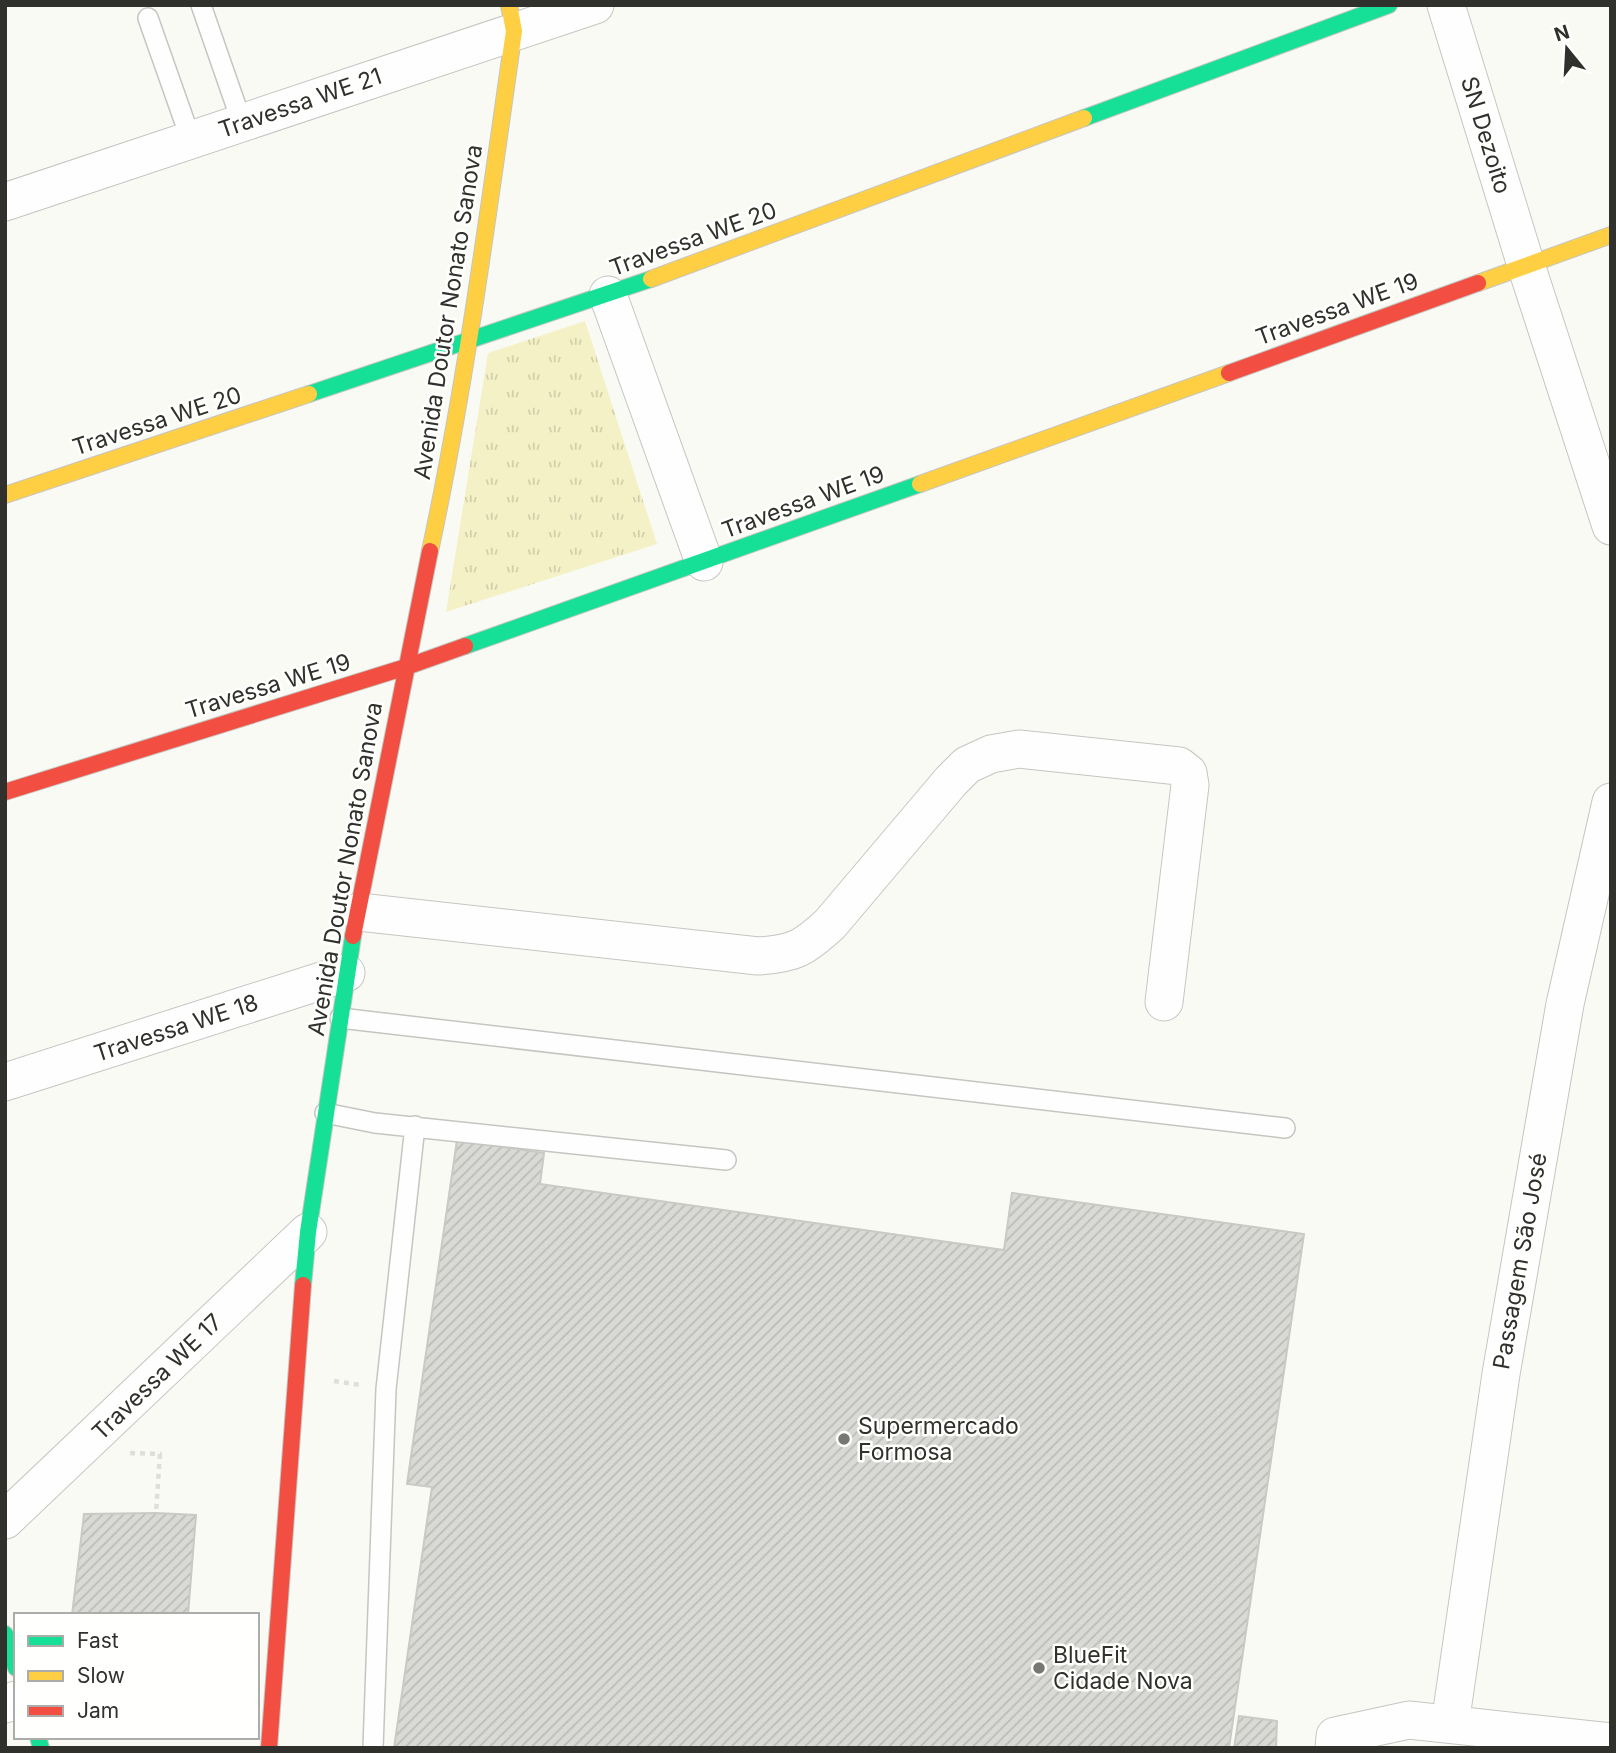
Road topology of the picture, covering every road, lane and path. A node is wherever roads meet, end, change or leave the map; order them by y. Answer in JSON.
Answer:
{"nodes":[{"id":1,"x":201,"y":5,"type":"edge"},
{"id":2,"x":595,"y":5,"type":"edge"},
{"id":3,"x":1389,"y":5,"type":"edge"},
{"id":4,"x":1446,"y":5,"type":"edge"},
{"id":5,"x":148,"y":18,"type":"dead end"},
{"id":6,"x":512,"y":18,"type":"edge"},
{"id":7,"x":242,"y":123,"type":"junction"},
{"id":8,"x":191,"y":140,"type":"junction"},
{"id":9,"x":5,"y":202,"type":"edge"},
{"id":10,"x":1611,"y":235,"type":"edge"},
{"id":11,"x":1526,"y":265,"type":"junction"},
{"id":12,"x":608,"y":295,"type":"junction"},
{"id":13,"x":469,"y":342,"type":"junction"},
{"id":14,"x":5,"y":495,"type":"edge"},
{"id":15,"x":1611,"y":526,"type":"edge"},
{"id":16,"x":704,"y":562,"type":"junction"},
{"id":17,"x":406,"y":667,"type":"junction"},
{"id":18,"x":5,"y":792,"type":"edge"},
{"id":19,"x":1611,"y":802,"type":"edge"},
{"id":20,"x":359,"y":912,"type":"junction"},
{"id":21,"x":346,"y":973,"type":"junction"},
{"id":22,"x":1164,"y":1002,"type":"dead end"},
{"id":23,"x":340,"y":1018,"type":"junction"},
{"id":24,"x":5,"y":1082,"type":"edge"},
{"id":25,"x":325,"y":1113,"type":"junction"},
{"id":26,"x":415,"y":1126,"type":"junction"},
{"id":27,"x":1285,"y":1128,"type":"dead end"},
{"id":28,"x":726,"y":1160,"type":"dead end"},
{"id":29,"x":308,"y":1232,"type":"junction"},
{"id":30,"x":80,"y":1450,"type":"junction"},
{"id":31,"x":156,"y":1513,"type":"dead end"},
{"id":32,"x":5,"y":1520,"type":"edge"},
{"id":33,"x":5,"y":1634,"type":"edge"},
{"id":34,"x":14,"y":1662,"type":"edge"},
{"id":35,"x":1450,"y":1724,"type":"junction"},
{"id":36,"x":1334,"y":1742,"type":"edge"},
{"id":37,"x":1611,"y":1742,"type":"edge"},
{"id":38,"x":269,"y":1748,"type":"edge"},
{"id":39,"x":373,"y":1748,"type":"edge"}],
"edges":[{"from":1,"to":7,"type":"lane"},
{"from":2,"to":6,"type":"street","name":"Travessa WE 21"},
{"from":3,"to":12,"type":"main road","name":"Travessa WE 20"},
{"from":4,"to":11,"type":"street","name":"SN Dezoito"},
{"from":5,"to":8,"type":"lane"},
{"from":6,"to":7,"type":"street","name":"Travessa WE 21"},
{"from":6,"to":13,"type":"main road","name":"Avenida Doutor Nonato Sanova"},
{"from":7,"to":8,"type":"street","name":"Travessa WE 21"},
{"from":8,"to":9,"type":"street","name":"Travessa WE 21"},
{"from":10,"to":11,"type":"main road","name":"Travessa WE 19"},
{"from":11,"to":15,"type":"street"},
{"from":11,"to":16,"type":"main road","name":"Travessa WE 19"},
{"from":12,"to":13,"type":"main road","name":"Travessa WE 20"},
{"from":12,"to":16,"type":"street"},
{"from":13,"to":14,"type":"main road","name":"Travessa WE 20"},
{"from":13,"to":17,"type":"main road","name":"Avenida Doutor Nonato Sanova"},
{"from":16,"to":17,"type":"main road","name":"Travessa WE 19"},
{"from":17,"to":18,"type":"main road","name":"Travessa WE 19"},
{"from":17,"to":20,"type":"main road","name":"Avenida Doutor Nonato Sanova"},
{"from":19,"to":35,"type":"street","name":"Passagem São José"},
{"from":20,"to":21,"type":"main road","name":"Avenida Doutor Nonato Sanova"},
{"from":20,"to":22,"type":"street"},
{"from":21,"to":23,"type":"main road","name":"Avenida Doutor Nonato Sanova"},
{"from":21,"to":24,"type":"street","name":"Travessa WE 18"},
{"from":23,"to":25,"type":"main road","name":"Avenida Doutor Nonato Sanova"},
{"from":23,"to":27,"type":"lane"},
{"from":25,"to":26,"type":"lane"},
{"from":25,"to":29,"type":"main road","name":"Avenida Doutor Nonato Sanova"},
{"from":26,"to":28,"type":"lane"},
{"from":26,"to":39,"type":"lane"},
{"from":29,"to":30,"type":"street","name":"Travessa WE 17"},
{"from":29,"to":38,"type":"main road","name":"Avenida Doutor Nonato Sanova"},
{"from":30,"to":31,"type":"path"},
{"from":30,"to":32,"type":"street","name":"Travessa WE 17"},
{"from":33,"to":34,"type":"main road"},
{"from":35,"to":36,"type":"street"},
{"from":35,"to":37,"type":"street"}]}
